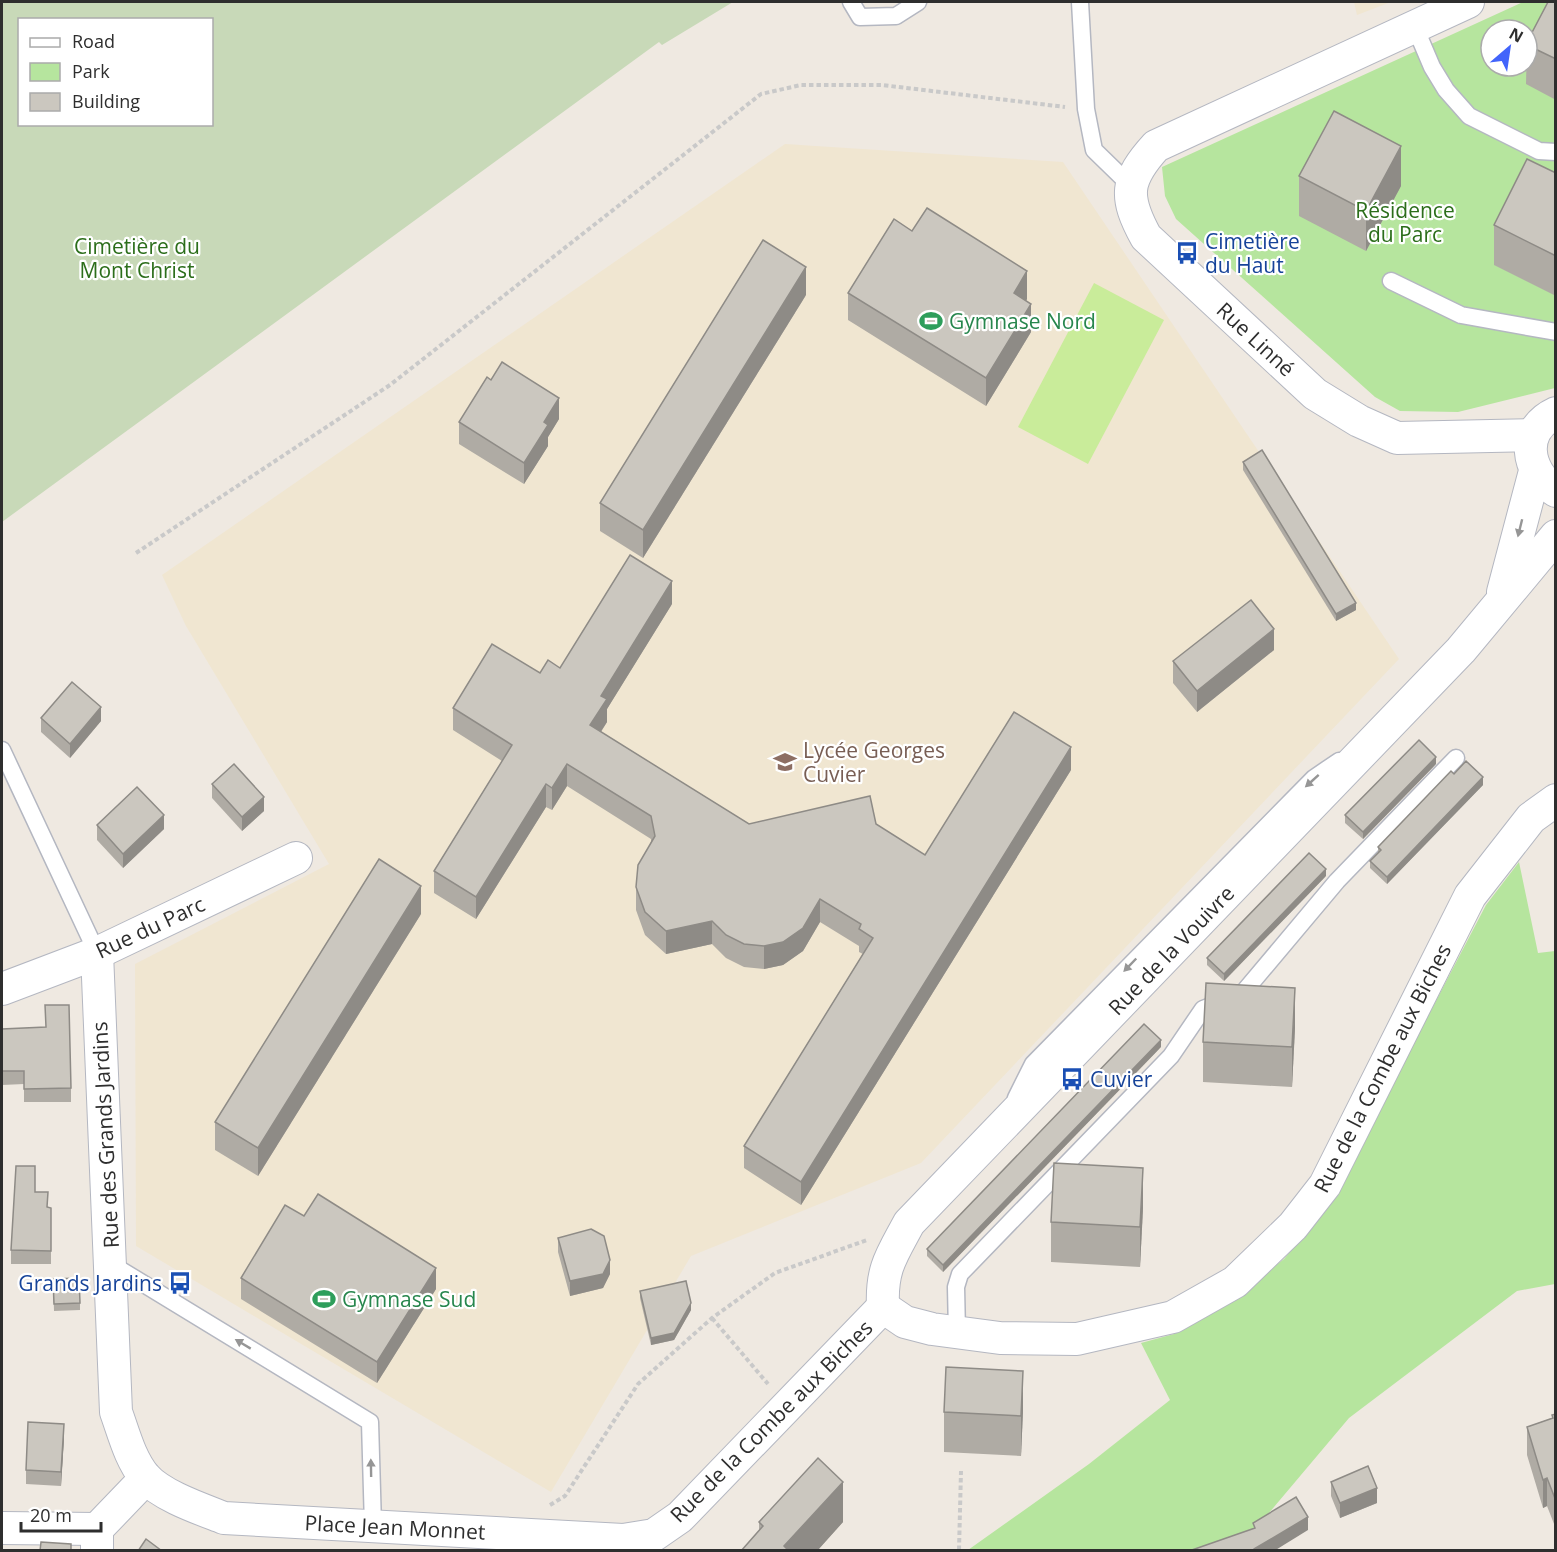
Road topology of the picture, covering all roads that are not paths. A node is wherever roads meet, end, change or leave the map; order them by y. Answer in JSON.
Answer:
{"nodes":[{"id":1,"x":851,"y":2,"type":"edge"},
{"id":2,"x":918,"y":2,"type":"edge"},
{"id":3,"x":1080,"y":2,"type":"edge"},
{"id":4,"x":1468,"y":2,"type":"edge"},
{"id":5,"x":1415,"y":27,"type":"junction"},
{"id":6,"x":1556,"y":152,"type":"edge"},
{"id":7,"x":1131,"y":186,"type":"junction"},
{"id":8,"x":1391,"y":281,"type":"dead end"},
{"id":9,"x":1556,"y":332,"type":"edge"},
{"id":10,"x":1556,"y":413,"type":"edge"},
{"id":11,"x":1533,"y":435,"type":"junction"},
{"id":12,"x":1545,"y":481,"type":"edge"},
{"id":13,"x":1556,"y":536,"type":"edge"},
{"id":14,"x":1496,"y":611,"type":"junction"},
{"id":15,"x":2,"y":750,"type":"edge"},
{"id":16,"x":1456,"y":758,"type":"dead end"},
{"id":17,"x":1556,"y":800,"type":"edge"},
{"id":18,"x":296,"y":858,"type":"dead end"},
{"id":19,"x":97,"y":953,"type":"junction"},
{"id":20,"x":2,"y":989,"type":"edge"},
{"id":21,"x":111,"y":1264,"type":"junction"},
{"id":22,"x":883,"y":1307,"type":"junction"},
{"id":23,"x":957,"y":1333,"type":"junction"},
{"id":24,"x":146,"y":1478,"type":"junction"},
{"id":25,"x":372,"y":1526,"type":"junction"},
{"id":26,"x":2,"y":1528,"type":"edge"},
{"id":27,"x":97,"y":1540,"type":"edge"},
{"id":28,"x":655,"y":1543,"type":"edge"}],
"edges":[{"from":1,"to":2,"type":"lane"},
{"from":3,"to":7,"type":"lane"},
{"from":4,"to":5,"type":"street"},
{"from":5,"to":6,"type":"lane"},
{"from":5,"to":7,"type":"street"},
{"from":7,"to":11,"type":"street","name":"Rue Linné"},
{"from":8,"to":9,"type":"lane"},
{"from":10,"to":11,"type":"street"},
{"from":11,"to":12,"type":"street"},
{"from":12,"to":14,"type":"street","name":"Rue de la Vouivre","one_way":true},
{"from":13,"to":14,"type":"street","name":"Rue de la Vouivre"},
{"from":14,"to":22,"type":"street","name":"Rue de la Vouivre"},
{"from":15,"to":19,"type":"lane","name":"Rue des Grands Jardins"},
{"from":16,"to":23,"type":"lane"},
{"from":17,"to":23,"type":"street","name":"Rue de la Combe aux Biches"},
{"from":18,"to":19,"type":"street","name":"Rue du Parc"},
{"from":19,"to":20,"type":"street","name":"Rue du Parc"},
{"from":19,"to":21,"type":"street","name":"Rue des Grands Jardins"},
{"from":21,"to":24,"type":"street","name":"Rue des Grands Jardins"},
{"from":25,"to":21,"type":"lane","one_way":true},
{"from":22,"to":23,"type":"street","name":"Rue de la Combe aux Biches"},
{"from":22,"to":28,"type":"street","name":"Rue de la Combe aux Biches"},
{"from":24,"to":25,"type":"street","name":"Place Jean Monnet"},
{"from":24,"to":27,"type":"street"},
{"from":25,"to":28,"type":"street","name":"Place Jean Monnet"},
{"from":26,"to":27,"type":"street"}]}
